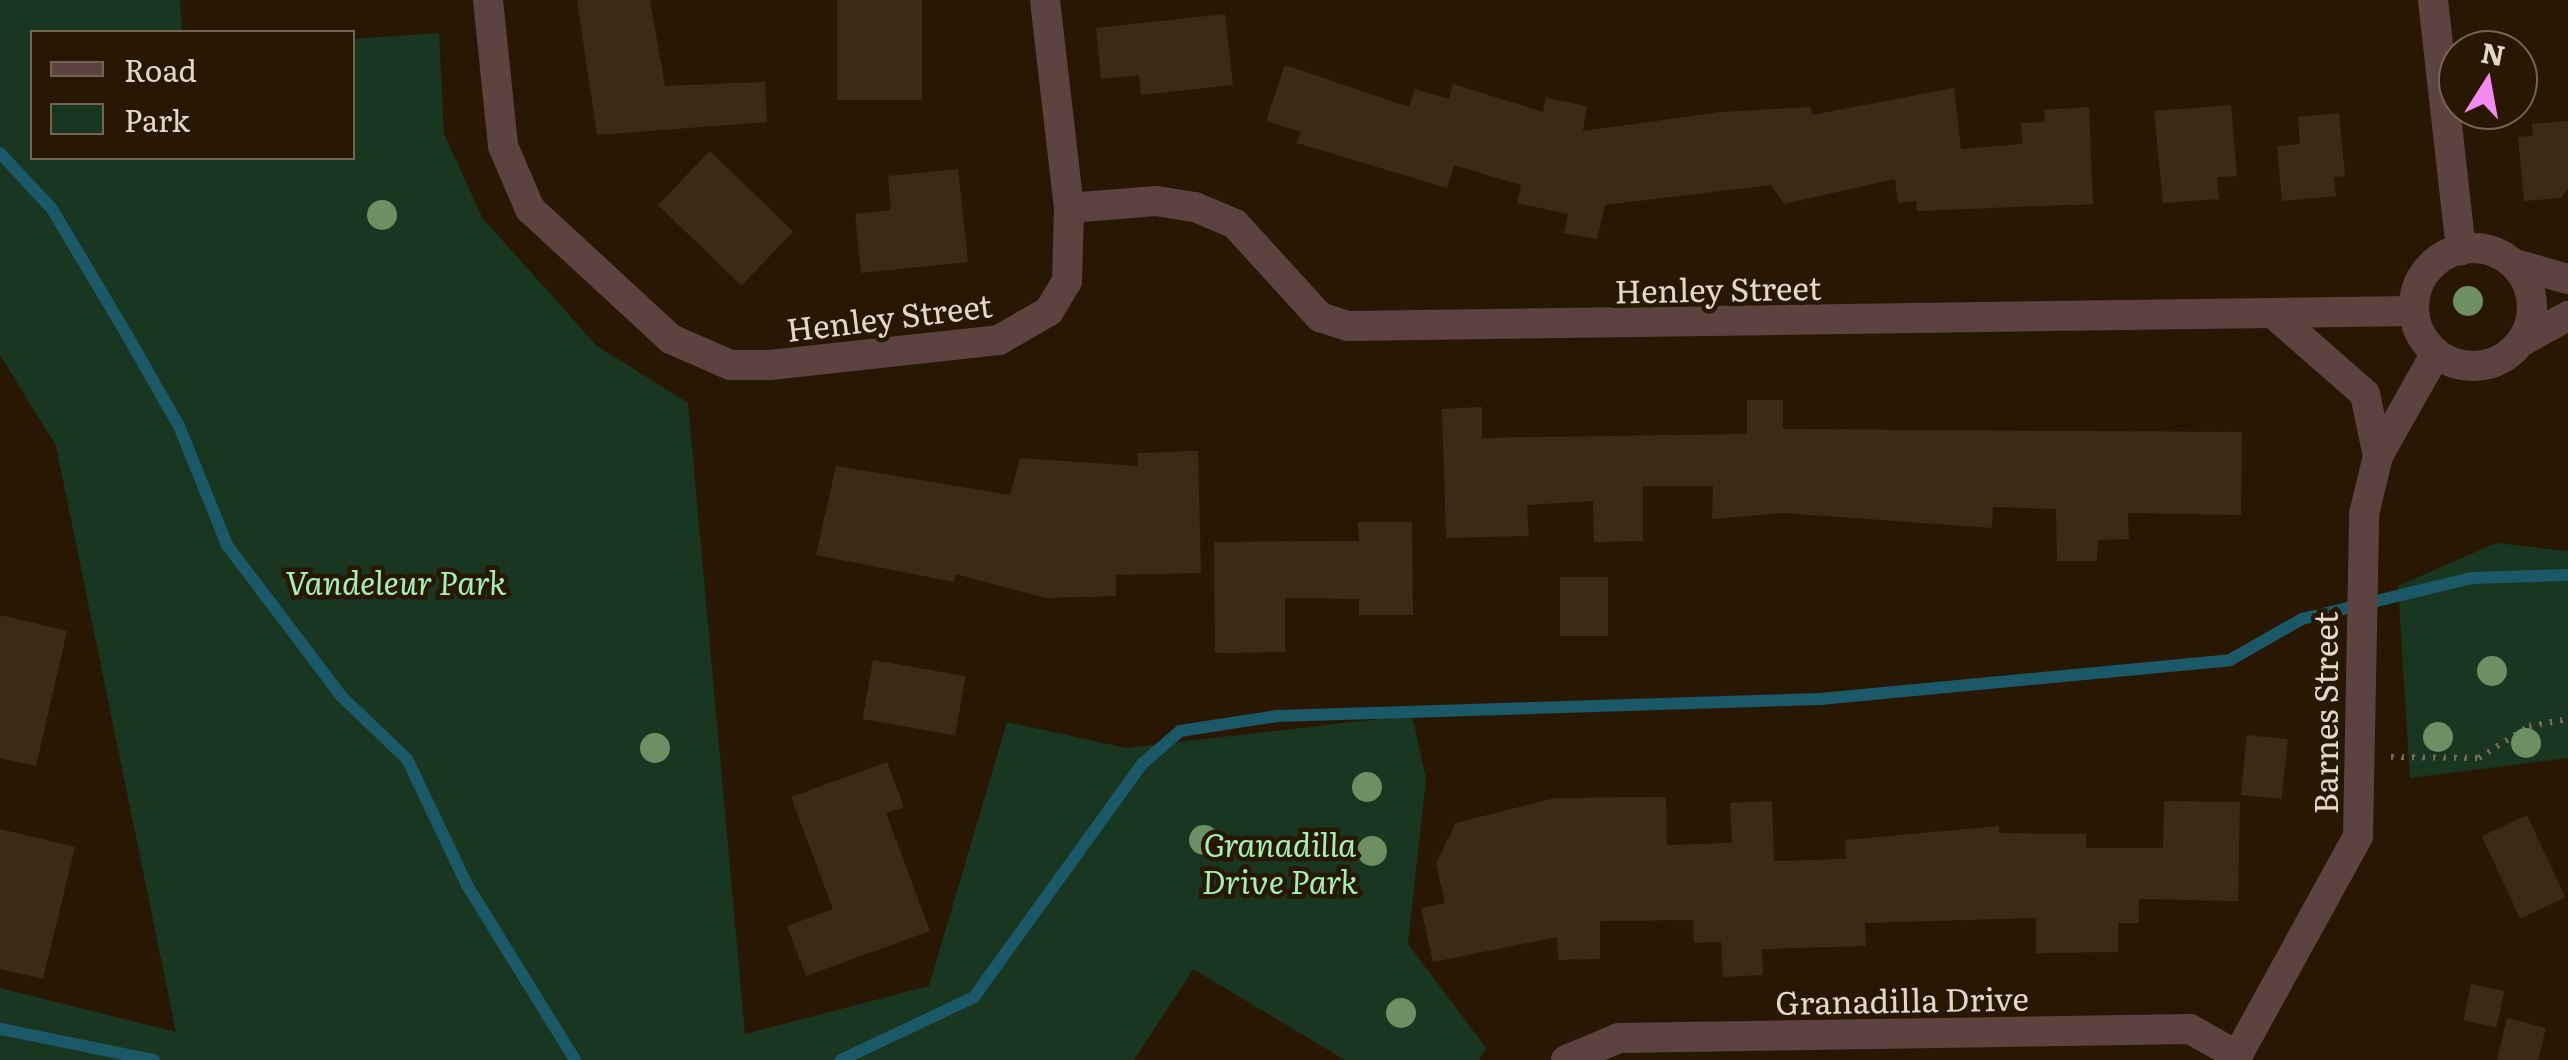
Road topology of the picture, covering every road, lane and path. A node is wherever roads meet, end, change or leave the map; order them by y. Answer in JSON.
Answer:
{"nodes":[{"id":1,"x":488,"y":0,"type":"edge"},
{"id":2,"x":1045,"y":0,"type":"edge"},
{"id":3,"x":2433,"y":0,"type":"edge"},
{"id":4,"x":1069,"y":208,"type":"junction"},
{"id":5,"x":2461,"y":250,"type":"junction"},
{"id":6,"x":2514,"y":264,"type":"junction"},
{"id":7,"x":2568,"y":279,"type":"edge"},
{"id":8,"x":2414,"y":311,"type":"junction"},
{"id":9,"x":2276,"y":316,"type":"junction"},
{"id":10,"x":2568,"y":316,"type":"edge"},
{"id":11,"x":2521,"y":342,"type":"junction"},
{"id":12,"x":2436,"y":353,"type":"junction"},
{"id":13,"x":2378,"y":456,"type":"junction"},
{"id":14,"x":2568,"y":718,"type":"edge"},
{"id":15,"x":2365,"y":761,"type":"junction"},
{"id":16,"x":2236,"y":1058,"type":"edge"},
{"id":17,"x":1566,"y":1060,"type":"edge"}],
"edges":[{"from":1,"to":4,"type":"street","name":"Henley Street"},
{"from":2,"to":4,"type":"street"},
{"from":3,"to":5,"type":"street"},
{"from":4,"to":9,"type":"street","name":"Henley Street"},
{"from":5,"to":6,"type":"street"},
{"from":5,"to":8,"type":"street"},
{"from":6,"to":7,"type":"street"},
{"from":6,"to":11,"type":"street"},
{"from":8,"to":9,"type":"street","name":"Henley Street"},
{"from":8,"to":12,"type":"street"},
{"from":9,"to":13,"type":"street","name":"Barnes Street"},
{"from":10,"to":11,"type":"street"},
{"from":11,"to":12,"type":"street"},
{"from":12,"to":13,"type":"street","name":"Barnes Street"},
{"from":13,"to":15,"type":"street","name":"Barnes Street"},
{"from":14,"to":15,"type":"path"},
{"from":15,"to":16,"type":"street","name":"Barnes Street"},
{"from":16,"to":17,"type":"street","name":"Granadilla Drive"}]}
